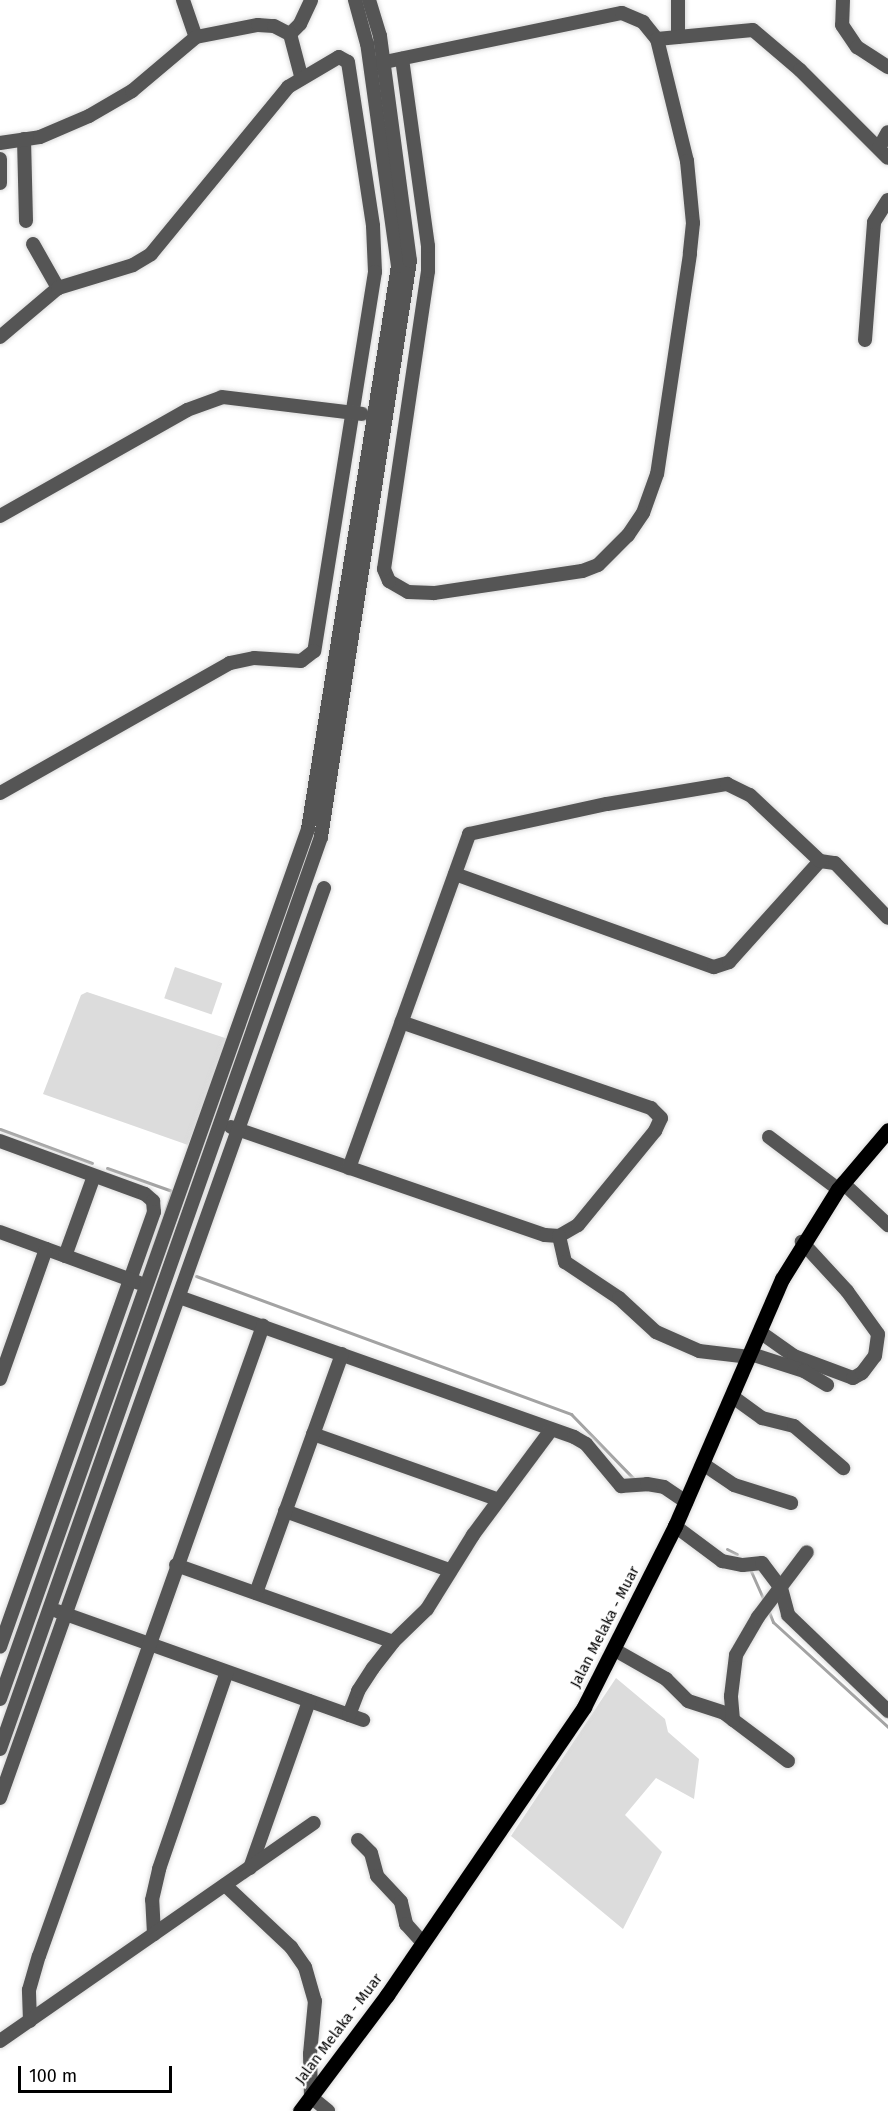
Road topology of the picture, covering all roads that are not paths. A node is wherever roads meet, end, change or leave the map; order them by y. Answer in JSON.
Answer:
{"nodes":[{"id":1,"x":183,"y":0,"type":"edge"},
{"id":2,"x":311,"y":0,"type":"edge"},
{"id":3,"x":355,"y":0,"type":"edge"},
{"id":4,"x":369,"y":0,"type":"edge"},
{"id":5,"x":678,"y":0,"type":"edge"},
{"id":6,"x":843,"y":0,"type":"edge"},
{"id":7,"x":617,"y":7,"type":"edge"},
{"id":8,"x":290,"y":34,"type":"junction"},
{"id":9,"x":196,"y":37,"type":"junction"},
{"id":10,"x":678,"y":37,"type":"junction"},
{"id":11,"x":657,"y":39,"type":"junction"},
{"id":12,"x":402,"y":59,"type":"junction"},
{"id":13,"x":377,"y":64,"type":"junction"},
{"id":14,"x":888,"y":67,"type":"edge"},
{"id":15,"x":301,"y":76,"type":"junction"},
{"id":16,"x":888,"y":132,"type":"edge"},
{"id":17,"x":24,"y":139,"type":"junction"},
{"id":18,"x":0,"y":143,"type":"edge"},
{"id":19,"x":884,"y":153,"type":"edge"},
{"id":20,"x":0,"y":159,"type":"edge"},
{"id":21,"x":0,"y":183,"type":"edge"},
{"id":22,"x":888,"y":200,"type":"edge"},
{"id":23,"x":26,"y":221,"type":"dead end"},
{"id":24,"x":33,"y":244,"type":"dead end"},
{"id":25,"x":58,"y":288,"type":"junction"},
{"id":26,"x":0,"y":337,"type":"edge"},
{"id":27,"x":865,"y":340,"type":"dead end"},
{"id":28,"x":353,"y":413,"type":"junction"},
{"id":29,"x":380,"y":417,"type":"junction"},
{"id":30,"x":0,"y":516,"type":"edge"},
{"id":31,"x":0,"y":793,"type":"edge"},
{"id":32,"x":820,"y":861,"type":"junction"},
{"id":33,"x":455,"y":874,"type":"junction"},
{"id":34,"x":324,"y":888,"type":"dead end"},
{"id":35,"x":888,"y":918,"type":"edge"},
{"id":36,"x":401,"y":1023,"type":"junction"},
{"id":37,"x":207,"y":1118,"type":"junction"},
{"id":38,"x":222,"y":1124,"type":"junction"},
{"id":39,"x":239,"y":1130,"type":"junction"},
{"id":40,"x":888,"y":1130,"type":"edge"},
{"id":41,"x":769,"y":1137,"type":"dead end"},
{"id":42,"x":0,"y":1141,"type":"edge"},
{"id":43,"x":349,"y":1168,"type":"junction"},
{"id":44,"x":94,"y":1176,"type":"junction"},
{"id":45,"x":841,"y":1186,"type":"junction"},
{"id":46,"x":888,"y":1225,"type":"edge"},
{"id":47,"x":0,"y":1232,"type":"edge"},
{"id":48,"x":559,"y":1236,"type":"junction"},
{"id":49,"x":802,"y":1242,"type":"junction"},
{"id":50,"x":46,"y":1249,"type":"junction"},
{"id":51,"x":65,"y":1256,"type":"junction"},
{"id":52,"x":130,"y":1280,"type":"junction"},
{"id":53,"x":147,"y":1285,"type":"junction"},
{"id":54,"x":162,"y":1291,"type":"junction"},
{"id":55,"x":179,"y":1297,"type":"junction"},
{"id":56,"x":263,"y":1326,"type":"junction"},
{"id":57,"x":760,"y":1332,"type":"junction"},
{"id":58,"x":342,"y":1354,"type":"junction"},
{"id":59,"x":750,"y":1355,"type":"junction"},
{"id":60,"x":0,"y":1378,"type":"edge"},
{"id":61,"x":827,"y":1386,"type":"dead end"},
{"id":62,"x":733,"y":1396,"type":"junction"},
{"id":63,"x":551,"y":1430,"type":"junction"},
{"id":64,"x":313,"y":1434,"type":"junction"},
{"id":65,"x":703,"y":1464,"type":"junction"},
{"id":66,"x":843,"y":1468,"type":"dead end"},
{"id":67,"x":499,"y":1500,"type":"junction"},
{"id":68,"x":686,"y":1502,"type":"junction"},
{"id":69,"x":791,"y":1503,"type":"dead end"},
{"id":70,"x":285,"y":1511,"type":"junction"},
{"id":71,"x":675,"y":1526,"type":"junction"},
{"id":72,"x":807,"y":1552,"type":"dead end"},
{"id":73,"x":176,"y":1565,"type":"junction"},
{"id":74,"x":449,"y":1570,"type":"junction"},
{"id":75,"x":777,"y":1592,"type":"junction"},
{"id":76,"x":256,"y":1593,"type":"junction"},
{"id":77,"x":34,"y":1603,"type":"junction"},
{"id":78,"x":50,"y":1609,"type":"junction"},
{"id":79,"x":65,"y":1614,"type":"junction"},
{"id":80,"x":393,"y":1642,"type":"junction"},
{"id":81,"x":148,"y":1644,"type":"junction"},
{"id":82,"x":0,"y":1646,"type":"edge"},
{"id":83,"x":615,"y":1650,"type":"junction"},
{"id":84,"x":227,"y":1672,"type":"junction"},
{"id":85,"x":0,"y":1699,"type":"edge"},
{"id":86,"x":309,"y":1701,"type":"junction"},
{"id":87,"x":888,"y":1712,"type":"edge"},
{"id":88,"x":733,"y":1720,"type":"junction"},
{"id":89,"x":0,"y":1749,"type":"edge"},
{"id":90,"x":788,"y":1761,"type":"dead end"},
{"id":91,"x":0,"y":1798,"type":"edge"},
{"id":92,"x":314,"y":1823,"type":"dead end"},
{"id":93,"x":358,"y":1840,"type":"dead end"},
{"id":94,"x":250,"y":1868,"type":"junction"},
{"id":95,"x":225,"y":1885,"type":"junction"},
{"id":96,"x":154,"y":1934,"type":"junction"},
{"id":97,"x":423,"y":1942,"type":"junction"},
{"id":98,"x":30,"y":2021,"type":"junction"},
{"id":99,"x":0,"y":2041,"type":"edge"},
{"id":100,"x":311,"y":2097,"type":"junction"},
{"id":101,"x":300,"y":2111,"type":"edge"},
{"id":102,"x":328,"y":2111,"type":"edge"}],
"edges":[{"from":1,"to":9,"type":"street"},
{"from":2,"to":8,"type":"street"},
{"from":3,"to":13,"type":"street"},
{"from":4,"to":13,"type":"street"},
{"from":5,"to":10,"type":"street"},
{"from":6,"to":14,"type":"street"},
{"from":7,"to":11,"type":"street"},
{"from":7,"to":12,"type":"street"},
{"from":8,"to":9,"type":"street"},
{"from":8,"to":15,"type":"street"},
{"from":9,"to":17,"type":"street"},
{"from":10,"to":11,"type":"street"},
{"from":10,"to":19,"type":"street"},
{"from":11,"to":12,"type":"street"},
{"from":12,"to":13,"type":"street"},
{"from":13,"to":29,"type":"street"},
{"from":15,"to":25,"type":"street"},
{"from":15,"to":28,"type":"street"},
{"from":16,"to":19,"type":"street"},
{"from":17,"to":18,"type":"street"},
{"from":17,"to":23,"type":"street"},
{"from":20,"to":21,"type":"street"},
{"from":22,"to":27,"type":"street"},
{"from":24,"to":25,"type":"street"},
{"from":25,"to":26,"type":"street"},
{"from":28,"to":29,"type":"street"},
{"from":28,"to":30,"type":"street"},
{"from":28,"to":31,"type":"street"},
{"from":29,"to":37,"type":"street"},
{"from":29,"to":38,"type":"street"},
{"from":32,"to":33,"type":"street"},
{"from":32,"to":33,"type":"street"},
{"from":32,"to":35,"type":"street"},
{"from":33,"to":36,"type":"street"},
{"from":34,"to":39,"type":"street"},
{"from":36,"to":43,"type":"street"},
{"from":36,"to":48,"type":"street"},
{"from":37,"to":38,"type":"street"},
{"from":37,"to":53,"type":"street"},
{"from":38,"to":39,"type":"street"},
{"from":38,"to":54,"type":"street"},
{"from":39,"to":43,"type":"street"},
{"from":39,"to":55,"type":"street"},
{"from":40,"to":45,"type":"main road","name":"Jalan Melaka - Muar"},
{"from":41,"to":45,"type":"street"},
{"from":42,"to":44,"type":"street"},
{"from":43,"to":48,"type":"street"},
{"from":44,"to":51,"type":"street"},
{"from":44,"to":52,"type":"street"},
{"from":45,"to":46,"type":"street"},
{"from":45,"to":49,"type":"main road","name":"Jalan Melaka - Muar"},
{"from":47,"to":50,"type":"street"},
{"from":48,"to":59,"type":"street"},
{"from":49,"to":57,"type":"main road","name":"Jalan Melaka - Muar"},
{"from":49,"to":57,"type":"street"},
{"from":50,"to":51,"type":"street"},
{"from":50,"to":60,"type":"street"},
{"from":51,"to":52,"type":"street"},
{"from":52,"to":53,"type":"street"},
{"from":52,"to":82,"type":"street"},
{"from":53,"to":54,"type":"street"},
{"from":53,"to":77,"type":"street"},
{"from":54,"to":78,"type":"street"},
{"from":55,"to":56,"type":"street"},
{"from":55,"to":79,"type":"street"},
{"from":56,"to":58,"type":"street"},
{"from":56,"to":73,"type":"street"},
{"from":57,"to":59,"type":"main road","name":"Jalan Melaka - Muar"},
{"from":58,"to":63,"type":"street"},
{"from":58,"to":64,"type":"street"},
{"from":59,"to":61,"type":"street"},
{"from":59,"to":62,"type":"main road","name":"Jalan Melaka - Muar"},
{"from":62,"to":65,"type":"main road","name":"Jalan Melaka - Muar"},
{"from":62,"to":66,"type":"street"},
{"from":63,"to":67,"type":"street"},
{"from":63,"to":68,"type":"street"},
{"from":64,"to":67,"type":"street"},
{"from":64,"to":70,"type":"street"},
{"from":65,"to":68,"type":"main road","name":"Jalan Melaka - Muar"},
{"from":65,"to":69,"type":"street"},
{"from":67,"to":74,"type":"street"},
{"from":68,"to":71,"type":"main road","name":"Jalan Melaka - Muar"},
{"from":70,"to":74,"type":"street"},
{"from":70,"to":76,"type":"street"},
{"from":71,"to":75,"type":"street"},
{"from":71,"to":83,"type":"main road","name":"Jalan Melaka - Muar"},
{"from":72,"to":75,"type":"street"},
{"from":73,"to":76,"type":"street"},
{"from":73,"to":81,"type":"street"},
{"from":74,"to":80,"type":"street"},
{"from":75,"to":87,"type":"street"},
{"from":75,"to":88,"type":"street"},
{"from":76,"to":80,"type":"street"},
{"from":77,"to":78,"type":"street"},
{"from":77,"to":85,"type":"street"},
{"from":78,"to":79,"type":"street"},
{"from":78,"to":89,"type":"street"},
{"from":79,"to":81,"type":"street"},
{"from":79,"to":91,"type":"street"},
{"from":80,"to":86,"type":"street"},
{"from":81,"to":84,"type":"street"},
{"from":81,"to":98,"type":"street"},
{"from":83,"to":88,"type":"street"},
{"from":83,"to":97,"type":"main road","name":"Jalan Melaka - Muar"},
{"from":84,"to":86,"type":"street"},
{"from":84,"to":96,"type":"street"},
{"from":86,"to":94,"type":"street"},
{"from":88,"to":90,"type":"street"},
{"from":92,"to":94,"type":"street"},
{"from":93,"to":97,"type":"street"},
{"from":94,"to":95,"type":"street"},
{"from":95,"to":96,"type":"street"},
{"from":95,"to":100,"type":"street"},
{"from":96,"to":98,"type":"street"},
{"from":97,"to":100,"type":"main road","name":"Jalan Melaka - Muar"},
{"from":98,"to":99,"type":"street"},
{"from":100,"to":101,"type":"main road","name":"Jalan Melaka - Muar"},
{"from":100,"to":102,"type":"street"}]}
